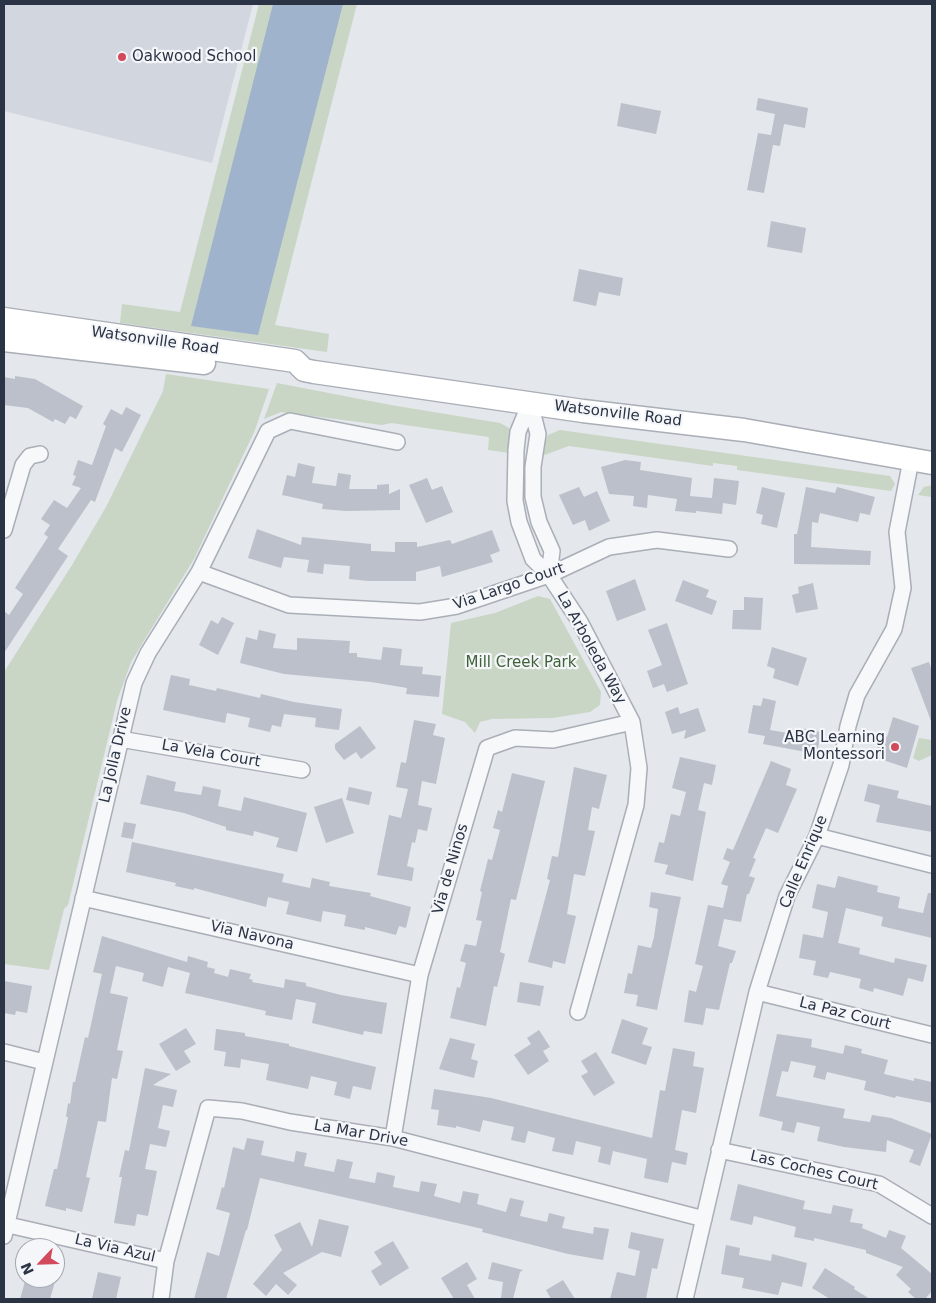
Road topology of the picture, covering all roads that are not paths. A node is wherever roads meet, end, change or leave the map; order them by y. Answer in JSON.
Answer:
{"nodes":[{"id":1,"x":4,"y":319,"type":"edge"},
{"id":2,"x":4,"y":340,"type":"edge"},
{"id":3,"x":191,"y":354,"type":"junction"},
{"id":4,"x":530,"y":403,"type":"junction"},
{"id":5,"x":397,"y":442,"type":"dead end"},
{"id":6,"x":40,"y":454,"type":"dead end"},
{"id":7,"x":922,"y":461,"type":"edge"},
{"id":8,"x":4,"y":530,"type":"edge"},
{"id":9,"x":729,"y":549,"type":"dead end"},
{"id":10,"x":199,"y":572,"type":"junction"},
{"id":11,"x":549,"y":575,"type":"junction"},
{"id":12,"x":632,"y":722,"type":"junction"},
{"id":13,"x":120,"y":739,"type":"junction"},
{"id":14,"x":302,"y":770,"type":"dead end"},
{"id":15,"x":817,"y":836,"type":"junction"},
{"id":16,"x":932,"y":865,"type":"edge"},
{"id":17,"x":83,"y":898,"type":"junction"},
{"id":18,"x":420,"y":975,"type":"junction"},
{"id":19,"x":757,"y":992,"type":"junction"},
{"id":20,"x":578,"y":1012,"type":"dead end"},
{"id":21,"x":932,"y":1035,"type":"edge"},
{"id":22,"x":4,"y":1052,"type":"edge"},
{"id":23,"x":44,"y":1062,"type":"junction"},
{"id":24,"x":393,"y":1138,"type":"junction"},
{"id":25,"x":719,"y":1150,"type":"junction"},
{"id":26,"x":932,"y":1216,"type":"edge"},
{"id":27,"x":704,"y":1219,"type":"junction"},
{"id":28,"x":5,"y":1228,"type":"edge"},
{"id":29,"x":166,"y":1261,"type":"junction"},
{"id":30,"x":161,"y":1299,"type":"edge"},
{"id":31,"x":685,"y":1299,"type":"edge"}],
"edges":[{"from":1,"to":3,"type":"main road","name":"Watsonville Road"},
{"from":2,"to":3,"type":"main road","name":"Watsonville Road"},
{"from":3,"to":4,"type":"main road","name":"Watsonville Road"},
{"from":4,"to":7,"type":"main road","name":"Watsonville Road"},
{"from":4,"to":11,"type":"street","name":"La Arboleda Way"},
{"from":5,"to":10,"type":"street","name":"La Jolla Drive"},
{"from":6,"to":8,"type":"street"},
{"from":7,"to":15,"type":"street","name":"Calle Enrique"},
{"from":9,"to":11,"type":"street","name":"Via Largo Court"},
{"from":10,"to":11,"type":"street","name":"Via Largo Court"},
{"from":10,"to":13,"type":"street","name":"La Jolla Drive"},
{"from":11,"to":12,"type":"street","name":"La Arboleda Way"},
{"from":12,"to":18,"type":"street","name":"Via de Ninos"},
{"from":12,"to":20,"type":"street","name":"La Arboleda Way"},
{"from":13,"to":14,"type":"street","name":"La Vela Court"},
{"from":13,"to":17,"type":"street","name":"La Jolla Drive"},
{"from":15,"to":16,"type":"street"},
{"from":15,"to":19,"type":"street","name":"Calle Enrique"},
{"from":17,"to":18,"type":"street","name":"Via Navona"},
{"from":17,"to":23,"type":"street","name":"La Jolla Drive"},
{"from":18,"to":24,"type":"street","name":"Via de Ninos"},
{"from":19,"to":21,"type":"street","name":"La Paz Court"},
{"from":19,"to":25,"type":"street","name":"Calle Enrique"},
{"from":22,"to":23,"type":"street"},
{"from":23,"to":28,"type":"street","name":"La Jolla Drive"},
{"from":24,"to":27,"type":"street","name":"La Mar Drive"},
{"from":24,"to":29,"type":"street","name":"La Mar Drive"},
{"from":25,"to":26,"type":"street","name":"Las Coches Court"},
{"from":25,"to":27,"type":"street","name":"Calle Enrique"},
{"from":27,"to":31,"type":"street","name":"Calle Enrique"},
{"from":28,"to":29,"type":"street","name":"La Via Azul"},
{"from":29,"to":30,"type":"street","name":"La Mar Drive"}]}
